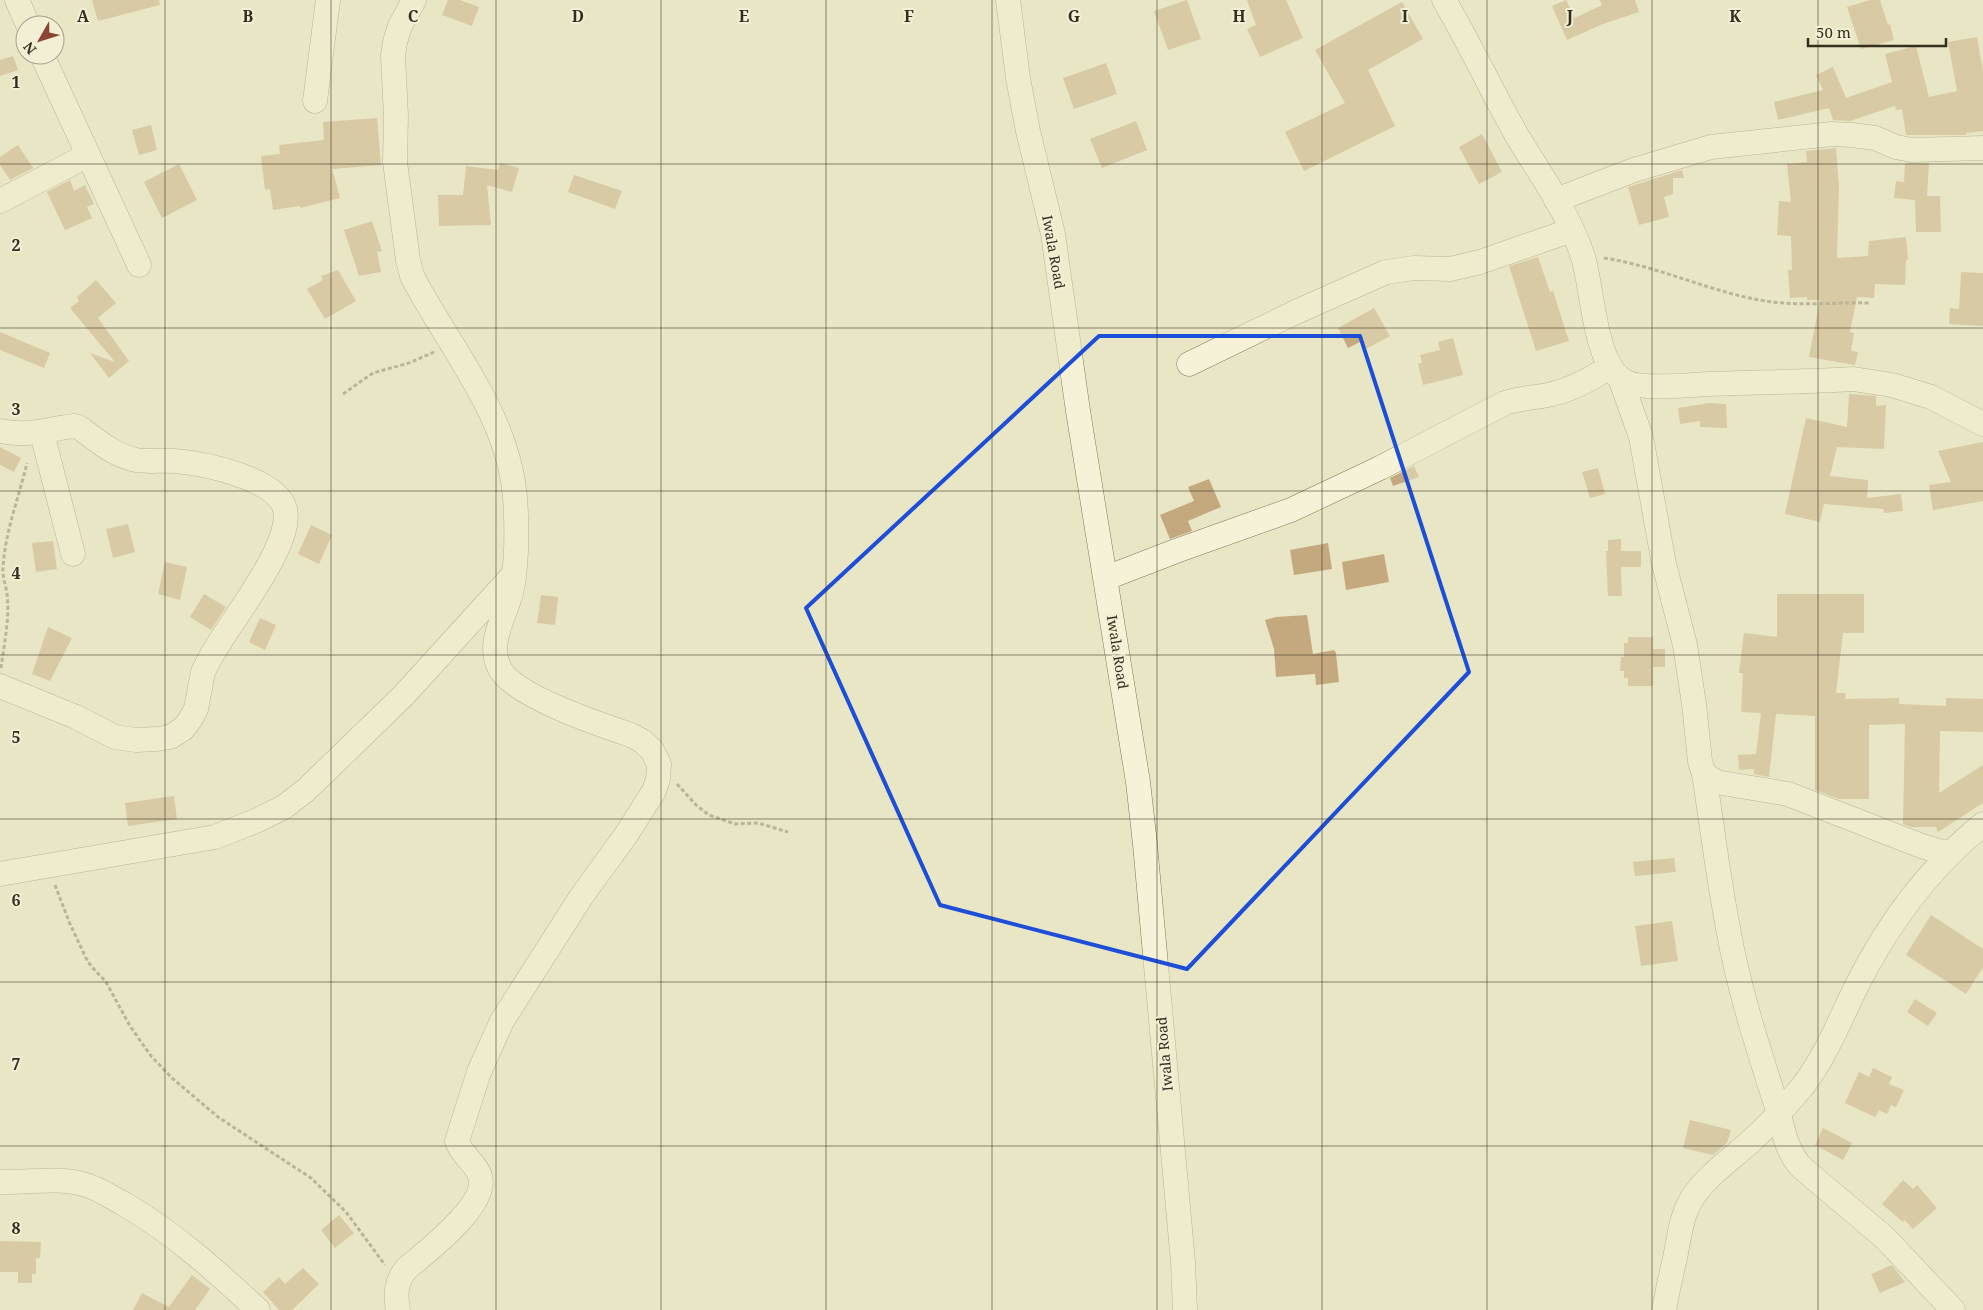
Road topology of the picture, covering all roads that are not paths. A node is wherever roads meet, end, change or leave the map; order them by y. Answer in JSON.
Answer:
{"nodes":[{"id":1,"x":17,"y":0,"type":"edge"},
{"id":2,"x":328,"y":0,"type":"edge"},
{"id":3,"x":414,"y":0,"type":"edge"},
{"id":4,"x":1008,"y":0,"type":"edge"},
{"id":5,"x":1444,"y":0,"type":"edge"},
{"id":6,"x":24,"y":15,"type":"edge"},
{"id":7,"x":47,"y":65,"type":"edge"},
{"id":8,"x":314,"y":101,"type":"dead end"},
{"id":9,"x":1983,"y":148,"type":"edge"},
{"id":10,"x":88,"y":155,"type":"junction"},
{"id":11,"x":0,"y":200,"type":"edge"},
{"id":12,"x":1556,"y":200,"type":"junction"},
{"id":13,"x":1572,"y":230,"type":"junction"},
{"id":14,"x":139,"y":265,"type":"dead end"},
{"id":15,"x":1189,"y":364,"type":"dead end"},
{"id":16,"x":1614,"y":372,"type":"junction"},
{"id":17,"x":1983,"y":424,"type":"edge"},
{"id":18,"x":0,"y":431,"type":"edge"},
{"id":19,"x":40,"y":433,"type":"junction"},
{"id":20,"x":73,"y":554,"type":"dead end"},
{"id":21,"x":514,"y":574,"type":"junction"},
{"id":22,"x":1106,"y":578,"type":"junction"},
{"id":23,"x":1,"y":678,"type":"edge"},
{"id":24,"x":1704,"y":774,"type":"junction"},
{"id":25,"x":1983,"y":824,"type":"edge"},
{"id":26,"x":1951,"y":852,"type":"junction"},
{"id":27,"x":0,"y":874,"type":"edge"},
{"id":28,"x":1779,"y":1113,"type":"junction"},
{"id":29,"x":0,"y":1182,"type":"edge"},
{"id":30,"x":258,"y":1310,"type":"edge"},
{"id":31,"x":398,"y":1310,"type":"edge"},
{"id":32,"x":1185,"y":1310,"type":"edge"},
{"id":33,"x":1664,"y":1310,"type":"edge"},
{"id":34,"x":1953,"y":1310,"type":"edge"}],
"edges":[{"from":1,"to":6,"type":"street"},
{"from":2,"to":8,"type":"street"},
{"from":3,"to":21,"type":"street"},
{"from":4,"to":22,"type":"street","name":"Iwala Road"},
{"from":5,"to":12,"type":"street"},
{"from":7,"to":10,"type":"street"},
{"from":9,"to":12,"type":"street"},
{"from":10,"to":11,"type":"street"},
{"from":10,"to":14,"type":"street"},
{"from":12,"to":13,"type":"street"},
{"from":13,"to":15,"type":"street"},
{"from":13,"to":16,"type":"street"},
{"from":16,"to":17,"type":"street"},
{"from":16,"to":22,"type":"street"},
{"from":16,"to":24,"type":"street"},
{"from":18,"to":19,"type":"street"},
{"from":19,"to":20,"type":"street"},
{"from":19,"to":23,"type":"street"},
{"from":21,"to":27,"type":"street"},
{"from":21,"to":31,"type":"street"},
{"from":22,"to":32,"type":"street","name":"Iwala Road"},
{"from":24,"to":26,"type":"street"},
{"from":24,"to":28,"type":"street"},
{"from":25,"to":26,"type":"street"},
{"from":26,"to":28,"type":"street"},
{"from":28,"to":33,"type":"street"},
{"from":28,"to":34,"type":"street"},
{"from":29,"to":30,"type":"street"}]}
